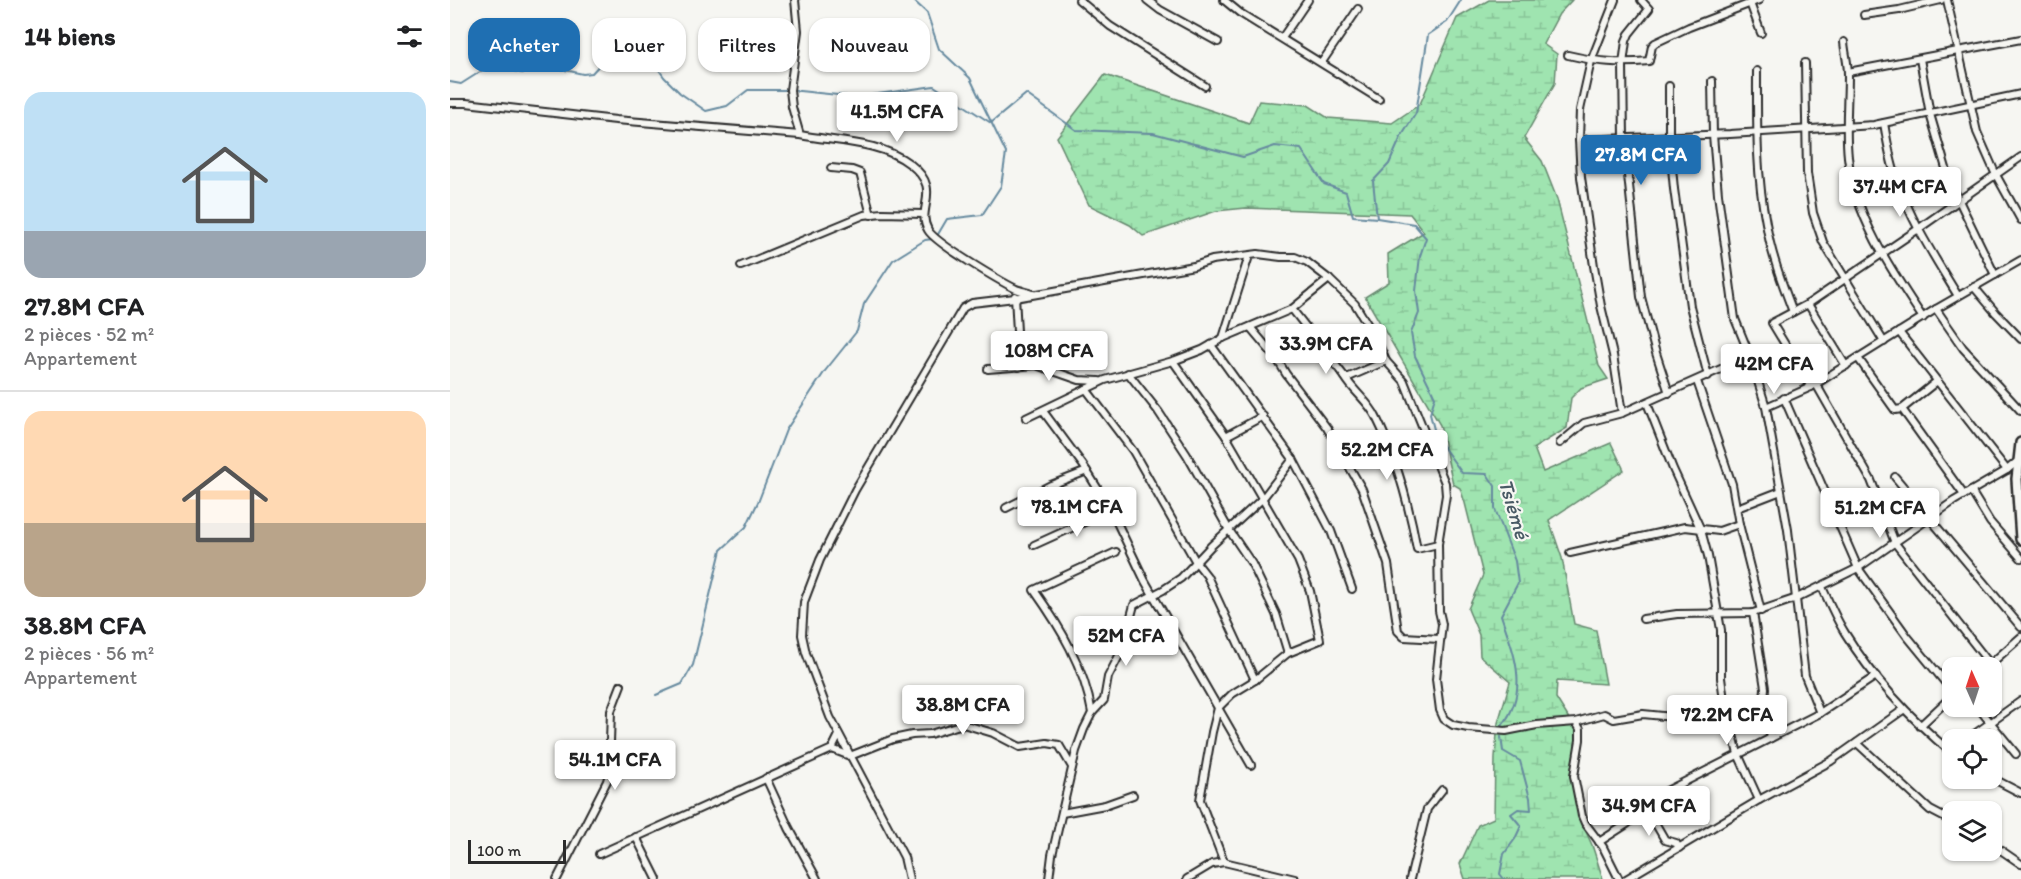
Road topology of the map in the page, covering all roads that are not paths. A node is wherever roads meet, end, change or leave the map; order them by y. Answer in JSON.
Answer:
{"nodes":[{"id":1,"x":795,"y":0,"type":"edge"},
{"id":2,"x":1079,"y":0,"type":"edge"},
{"id":3,"x":1147,"y":0,"type":"edge"},
{"id":4,"x":1224,"y":0,"type":"edge"},
{"id":5,"x":1308,"y":0,"type":"edge"},
{"id":6,"x":1615,"y":0,"type":"edge"},
{"id":7,"x":1641,"y":0,"type":"edge"},
{"id":8,"x":1759,"y":0,"type":"edge"},
{"id":9,"x":1941,"y":0,"type":"edge"},
{"id":10,"x":1947,"y":0,"type":"edge"},
{"id":11,"x":1750,"y":3,"type":"junction"},
{"id":12,"x":1358,"y":9,"type":"dead end"},
{"id":13,"x":1864,"y":15,"type":"dead end"},
{"id":14,"x":1761,"y":33,"type":"dead end"},
{"id":15,"x":1282,"y":38,"type":"junction"},
{"id":16,"x":2021,"y":39,"type":"edge"},
{"id":17,"x":1218,"y":42,"type":"dead end"},
{"id":18,"x":1844,"y":42,"type":"dead end"},
{"id":19,"x":1958,"y":51,"type":"junction"},
{"id":20,"x":1568,"y":55,"type":"dead end"},
{"id":21,"x":1920,"y":58,"type":"junction"},
{"id":22,"x":1591,"y":61,"type":"junction"},
{"id":23,"x":1322,"y":62,"type":"junction"},
{"id":24,"x":1805,"y":63,"type":"dead end"},
{"id":25,"x":1623,"y":64,"type":"junction"},
{"id":26,"x":1756,"y":71,"type":"dead end"},
{"id":27,"x":1848,"y":72,"type":"junction"},
{"id":28,"x":1712,"y":81,"type":"dead end"},
{"id":29,"x":1205,"y":86,"type":"dead end"},
{"id":30,"x":1669,"y":86,"type":"dead end"},
{"id":31,"x":2021,"y":94,"type":"edge"},
{"id":32,"x":1379,"y":99,"type":"dead end"},
{"id":33,"x":450,"y":103,"type":"edge"},
{"id":34,"x":1970,"y":106,"type":"junction"},
{"id":35,"x":1930,"y":114,"type":"junction"},
{"id":36,"x":1884,"y":123,"type":"junction"},
{"id":37,"x":1847,"y":127,"type":"junction"},
{"id":38,"x":1805,"y":129,"type":"junction"},
{"id":39,"x":1758,"y":132,"type":"junction"},
{"id":40,"x":800,"y":135,"type":"junction"},
{"id":41,"x":1713,"y":135,"type":"junction"},
{"id":42,"x":1669,"y":136,"type":"junction"},
{"id":43,"x":1624,"y":138,"type":"junction"},
{"id":44,"x":1579,"y":140,"type":"junction"},
{"id":45,"x":2021,"y":157,"type":"edge"},
{"id":46,"x":831,"y":168,"type":"dead end"},
{"id":47,"x":1996,"y":175,"type":"junction"},
{"id":48,"x":1959,"y":201,"type":"junction"},
{"id":49,"x":871,"y":214,"type":"junction"},
{"id":50,"x":924,"y":214,"type":"junction"},
{"id":51,"x":2021,"y":220,"type":"edge"},
{"id":52,"x":1918,"y":229,"type":"junction"},
{"id":53,"x":1882,"y":253,"type":"junction"},
{"id":54,"x":1249,"y":256,"type":"junction"},
{"id":55,"x":2021,"y":260,"type":"edge"},
{"id":56,"x":741,"y":266,"type":"dead end"},
{"id":57,"x":1995,"y":275,"type":"junction"},
{"id":58,"x":1845,"y":278,"type":"junction"},
{"id":59,"x":1329,"y":279,"type":"junction"},
{"id":60,"x":1974,"y":287,"type":"junction"},
{"id":61,"x":1017,"y":289,"type":"junction"},
{"id":62,"x":1034,"y":294,"type":"junction"},
{"id":63,"x":1958,"y":296,"type":"junction"},
{"id":64,"x":1015,"y":298,"type":"junction"},
{"id":65,"x":1808,"y":304,"type":"junction"},
{"id":66,"x":1292,"y":309,"type":"junction"},
{"id":67,"x":1936,"y":309,"type":"junction"},
{"id":68,"x":1793,"y":312,"type":"junction"},
{"id":69,"x":1923,"y":318,"type":"junction"},
{"id":70,"x":1250,"y":327,"type":"junction"},
{"id":71,"x":1899,"y":333,"type":"junction"},
{"id":72,"x":1223,"y":338,"type":"junction"},
{"id":73,"x":2021,"y":339,"type":"edge"},
{"id":74,"x":1884,"y":342,"type":"junction"},
{"id":75,"x":1211,"y":345,"type":"junction"},
{"id":76,"x":1750,"y":356,"type":"junction"},
{"id":77,"x":1858,"y":358,"type":"junction"},
{"id":78,"x":1173,"y":361,"type":"junction"},
{"id":79,"x":1386,"y":361,"type":"junction"},
{"id":80,"x":1846,"y":366,"type":"junction"},
{"id":81,"x":1019,"y":367,"type":"junction"},
{"id":82,"x":988,"y":369,"type":"dead end"},
{"id":83,"x":1128,"y":373,"type":"junction"},
{"id":84,"x":1708,"y":376,"type":"junction"},
{"id":85,"x":1344,"y":377,"type":"junction"},
{"id":86,"x":1105,"y":380,"type":"junction"},
{"id":87,"x":1697,"y":381,"type":"junction"},
{"id":88,"x":1936,"y":382,"type":"junction"},
{"id":89,"x":1813,"y":386,"type":"junction"},
{"id":90,"x":1086,"y":389,"type":"junction"},
{"id":91,"x":1670,"y":393,"type":"junction"},
{"id":92,"x":1784,"y":399,"type":"junction"},
{"id":93,"x":1647,"y":403,"type":"junction"},
{"id":94,"x":1766,"y":407,"type":"junction"},
{"id":95,"x":1902,"y":409,"type":"junction"},
{"id":96,"x":1043,"y":411,"type":"junction"},
{"id":97,"x":2021,"y":411,"type":"edge"},
{"id":98,"x":1622,"y":413,"type":"junction"},
{"id":99,"x":1263,"y":416,"type":"junction"},
{"id":100,"x":1026,"y":418,"type":"dead end"},
{"id":101,"x":1226,"y":436,"type":"junction"},
{"id":102,"x":1560,"y":443,"type":"dead end"},
{"id":103,"x":2021,"y":443,"type":"edge"},
{"id":104,"x":1293,"y":459,"type":"junction"},
{"id":105,"x":2019,"y":460,"type":"junction"},
{"id":106,"x":2007,"y":470,"type":"junction"},
{"id":107,"x":1087,"y":471,"type":"junction"},
{"id":108,"x":1895,"y":477,"type":"dead end"},
{"id":109,"x":2019,"y":481,"type":"edge"},
{"id":110,"x":1781,"y":491,"type":"junction"},
{"id":111,"x":1971,"y":491,"type":"junction"},
{"id":112,"x":1964,"y":495,"type":"junction"},
{"id":113,"x":1263,"y":498,"type":"junction"},
{"id":114,"x":1006,"y":508,"type":"dead end"},
{"id":115,"x":1737,"y":508,"type":"junction"},
{"id":116,"x":1111,"y":510,"type":"junction"},
{"id":117,"x":1930,"y":518,"type":"junction"},
{"id":118,"x":1739,"y":524,"type":"junction"},
{"id":119,"x":1229,"y":530,"type":"junction"},
{"id":120,"x":1701,"y":530,"type":"junction"},
{"id":121,"x":2021,"y":539,"type":"edge"},
{"id":122,"x":1895,"y":543,"type":"junction"},
{"id":123,"x":1438,"y":544,"type":"junction"},
{"id":124,"x":1034,"y":545,"type":"dead end"},
{"id":125,"x":1116,"y":552,"type":"dead end"},
{"id":126,"x":1570,"y":554,"type":"dead end"},
{"id":127,"x":2021,"y":558,"type":"edge"},
{"id":128,"x":1196,"y":562,"type":"junction"},
{"id":129,"x":1858,"y":568,"type":"junction"},
{"id":130,"x":1822,"y":587,"type":"junction"},
{"id":131,"x":1352,"y":590,"type":"dead end"},
{"id":132,"x":1154,"y":594,"type":"junction"},
{"id":133,"x":1797,"y":598,"type":"junction"},
{"id":134,"x":1761,"y":611,"type":"junction"},
{"id":135,"x":1753,"y":613,"type":"junction"},
{"id":136,"x":1719,"y":615,"type":"junction"},
{"id":137,"x":1643,"y":620,"type":"dead end"},
{"id":138,"x":2021,"y":627,"type":"edge"},
{"id":139,"x":2021,"y":637,"type":"edge"},
{"id":140,"x":1439,"y":639,"type":"junction"},
{"id":141,"x":1288,"y":653,"type":"junction"},
{"id":142,"x":1981,"y":657,"type":"edge"},
{"id":143,"x":1998,"y":657,"type":"edge"},
{"id":144,"x":1876,"y":676,"type":"junction"},
{"id":145,"x":1255,"y":680,"type":"junction"},
{"id":146,"x":1942,"y":680,"type":"edge"},
{"id":147,"x":621,"y":685,"type":"dead end"},
{"id":148,"x":2021,"y":701,"type":"edge"},
{"id":149,"x":1942,"y":705,"type":"edge"},
{"id":150,"x":1218,"y":708,"type":"junction"},
{"id":151,"x":1726,"y":708,"type":"junction"},
{"id":152,"x":1904,"y":710,"type":"junction"},
{"id":153,"x":1092,"y":713,"type":"junction"},
{"id":154,"x":1820,"y":713,"type":"junction"},
{"id":155,"x":1986,"y":717,"type":"edge"},
{"id":156,"x":1576,"y":722,"type":"junction"},
{"id":157,"x":1990,"y":722,"type":"junction"},
{"id":158,"x":1920,"y":726,"type":"junction"},
{"id":159,"x":1981,"y":729,"type":"edge"},
{"id":160,"x":839,"y":735,"type":"junction"},
{"id":161,"x":1771,"y":738,"type":"junction"},
{"id":162,"x":1857,"y":743,"type":"junction"},
{"id":163,"x":1942,"y":743,"type":"edge"},
{"id":164,"x":832,"y":749,"type":"junction"},
{"id":165,"x":1738,"y":754,"type":"junction"},
{"id":166,"x":2016,"y":754,"type":"dead end"},
{"id":167,"x":850,"y":756,"type":"junction"},
{"id":168,"x":1251,"y":765,"type":"dead end"},
{"id":169,"x":1072,"y":767,"type":"junction"},
{"id":170,"x":766,"y":777,"type":"junction"},
{"id":171,"x":2002,"y":783,"type":"edge"},
{"id":172,"x":1442,"y":790,"type":"dead end"},
{"id":173,"x":2021,"y":793,"type":"edge"},
{"id":174,"x":1133,"y":795,"type":"dead end"},
{"id":175,"x":1759,"y":800,"type":"junction"},
{"id":176,"x":1646,"y":807,"type":"junction"},
{"id":177,"x":1062,"y":813,"type":"junction"},
{"id":178,"x":1942,"y":816,"type":"edge"},
{"id":179,"x":636,"y":837,"type":"junction"},
{"id":180,"x":1599,"y":842,"type":"junction"},
{"id":181,"x":1679,"y":848,"type":"junction"},
{"id":182,"x":2002,"y":851,"type":"edge"},
{"id":183,"x":599,"y":854,"type":"dead end"},
{"id":184,"x":1224,"y":862,"type":"junction"},
{"id":185,"x":2021,"y":864,"type":"edge"},
{"id":186,"x":557,"y":879,"type":"edge"},
{"id":187,"x":657,"y":879,"type":"edge"},
{"id":188,"x":817,"y":879,"type":"edge"},
{"id":189,"x":909,"y":879,"type":"edge"},
{"id":190,"x":1049,"y":879,"type":"edge"},
{"id":191,"x":1187,"y":879,"type":"edge"},
{"id":192,"x":1295,"y":879,"type":"edge"},
{"id":193,"x":1410,"y":879,"type":"edge"},
{"id":194,"x":1619,"y":879,"type":"edge"},
{"id":195,"x":1626,"y":879,"type":"edge"}],
"edges":[{"from":1,"to":40,"type":"street"},
{"from":2,"to":29,"type":"street"},
{"from":3,"to":17,"type":"street"},
{"from":4,"to":15,"type":"street"},
{"from":5,"to":15,"type":"street"},
{"from":6,"to":22,"type":"street"},
{"from":7,"to":25,"type":"street"},
{"from":8,"to":11,"type":"street"},
{"from":9,"to":13,"type":"street"},
{"from":10,"to":19,"type":"street"},
{"from":11,"to":14,"type":"street"},
{"from":11,"to":25,"type":"street"},
{"from":12,"to":23,"type":"street"},
{"from":15,"to":23,"type":"street"},
{"from":16,"to":19,"type":"street"},
{"from":18,"to":27,"type":"street"},
{"from":19,"to":21,"type":"street"},
{"from":19,"to":34,"type":"street"},
{"from":20,"to":22,"type":"street"},
{"from":21,"to":27,"type":"street"},
{"from":21,"to":35,"type":"street"},
{"from":22,"to":25,"type":"street"},
{"from":22,"to":44,"type":"street"},
{"from":23,"to":32,"type":"street"},
{"from":24,"to":38,"type":"street"},
{"from":25,"to":43,"type":"street"},
{"from":26,"to":39,"type":"street"},
{"from":27,"to":37,"type":"street"},
{"from":28,"to":41,"type":"street"},
{"from":30,"to":42,"type":"street"},
{"from":31,"to":34,"type":"street"},
{"from":33,"to":40,"type":"street"},
{"from":34,"to":35,"type":"street"},
{"from":34,"to":47,"type":"street"},
{"from":35,"to":36,"type":"street"},
{"from":35,"to":48,"type":"street"},
{"from":36,"to":37,"type":"street"},
{"from":36,"to":52,"type":"street"},
{"from":37,"to":38,"type":"street"},
{"from":37,"to":53,"type":"street"},
{"from":38,"to":39,"type":"street"},
{"from":38,"to":58,"type":"street"},
{"from":39,"to":41,"type":"street"},
{"from":39,"to":68,"type":"street"},
{"from":40,"to":50,"type":"street"},
{"from":41,"to":42,"type":"street"},
{"from":41,"to":76,"type":"street"},
{"from":42,"to":43,"type":"street"},
{"from":42,"to":84,"type":"street"},
{"from":43,"to":44,"type":"street"},
{"from":43,"to":91,"type":"street"},
{"from":44,"to":98,"type":"street"},
{"from":45,"to":47,"type":"street"},
{"from":46,"to":49,"type":"street"},
{"from":47,"to":48,"type":"street"},
{"from":47,"to":51,"type":"street"},
{"from":48,"to":52,"type":"street"},
{"from":48,"to":57,"type":"street"},
{"from":49,"to":50,"type":"street"},
{"from":49,"to":56,"type":"street"},
{"from":50,"to":61,"type":"street"},
{"from":52,"to":53,"type":"street"},
{"from":52,"to":63,"type":"street"},
{"from":53,"to":58,"type":"street"},
{"from":53,"to":69,"type":"street"},
{"from":54,"to":59,"type":"street"},
{"from":54,"to":62,"type":"street"},
{"from":54,"to":72,"type":"street"},
{"from":55,"to":57,"type":"street"},
{"from":57,"to":60,"type":"street"},
{"from":58,"to":65,"type":"street"},
{"from":58,"to":74,"type":"street"},
{"from":59,"to":66,"type":"street"},
{"from":59,"to":79,"type":"street"},
{"from":60,"to":63,"type":"street"},
{"from":60,"to":73,"type":"street"},
{"from":61,"to":62,"type":"street"},
{"from":61,"to":64,"type":"street"},
{"from":62,"to":64,"type":"street"},
{"from":63,"to":67,"type":"street"},
{"from":64,"to":81,"type":"street"},
{"from":64,"to":160,"type":"street"},
{"from":65,"to":68,"type":"street"},
{"from":65,"to":80,"type":"street"},
{"from":66,"to":70,"type":"street"},
{"from":66,"to":85,"type":"street"},
{"from":67,"to":69,"type":"street"},
{"from":67,"to":97,"type":"street"},
{"from":68,"to":89,"type":"street"},
{"from":69,"to":71,"type":"street"},
{"from":70,"to":72,"type":"street"},
{"from":70,"to":140,"type":"street"},
{"from":71,"to":74,"type":"street"},
{"from":71,"to":88,"type":"street"},
{"from":72,"to":75,"type":"street"},
{"from":74,"to":77,"type":"street"},
{"from":75,"to":78,"type":"street"},
{"from":75,"to":99,"type":"street"},
{"from":76,"to":84,"type":"street"},
{"from":76,"to":94,"type":"street"},
{"from":77,"to":80,"type":"street"},
{"from":77,"to":95,"type":"street"},
{"from":78,"to":83,"type":"street"},
{"from":78,"to":101,"type":"street"},
{"from":79,"to":85,"type":"street"},
{"from":79,"to":123,"type":"street"},
{"from":80,"to":89,"type":"street"},
{"from":81,"to":82,"type":"street"},
{"from":81,"to":86,"type":"street"},
{"from":83,"to":86,"type":"street"},
{"from":83,"to":119,"type":"street"},
{"from":84,"to":87,"type":"street"},
{"from":85,"to":123,"type":"street"},
{"from":86,"to":90,"type":"street"},
{"from":87,"to":91,"type":"street"},
{"from":87,"to":115,"type":"street"},
{"from":88,"to":95,"type":"street"},
{"from":88,"to":106,"type":"street"},
{"from":89,"to":92,"type":"street"},
{"from":89,"to":122,"type":"street"},
{"from":90,"to":96,"type":"street"},
{"from":90,"to":128,"type":"street"},
{"from":91,"to":93,"type":"street"},
{"from":92,"to":94,"type":"street"},
{"from":92,"to":129,"type":"street"},
{"from":93,"to":98,"type":"street"},
{"from":93,"to":120,"type":"street"},
{"from":94,"to":110,"type":"street"},
{"from":95,"to":112,"type":"street"},
{"from":96,"to":100,"type":"street"},
{"from":96,"to":107,"type":"street"},
{"from":98,"to":102,"type":"street"},
{"from":99,"to":101,"type":"street"},
{"from":99,"to":104,"type":"street"},
{"from":101,"to":113,"type":"street"},
{"from":103,"to":105,"type":"main road"},
{"from":104,"to":113,"type":"street"},
{"from":104,"to":131,"type":"street"},
{"from":105,"to":106,"type":"street"},
{"from":105,"to":109,"type":"main road"},
{"from":106,"to":111,"type":"street"},
{"from":107,"to":114,"type":"street"},
{"from":107,"to":116,"type":"street"},
{"from":108,"to":117,"type":"street"},
{"from":109,"to":121,"type":"main road"},
{"from":110,"to":115,"type":"street"},
{"from":110,"to":133,"type":"street"},
{"from":111,"to":112,"type":"street"},
{"from":111,"to":127,"type":"street"},
{"from":112,"to":117,"type":"street"},
{"from":113,"to":119,"type":"street"},
{"from":113,"to":141,"type":"street"},
{"from":115,"to":118,"type":"street"},
{"from":116,"to":124,"type":"street"},
{"from":116,"to":132,"type":"street"},
{"from":117,"to":122,"type":"street"},
{"from":117,"to":138,"type":"street"},
{"from":118,"to":120,"type":"street"},
{"from":118,"to":134,"type":"street"},
{"from":119,"to":128,"type":"street"},
{"from":119,"to":141,"type":"street"},
{"from":120,"to":126,"type":"street"},
{"from":120,"to":136,"type":"street"},
{"from":122,"to":129,"type":"street"},
{"from":122,"to":142,"type":"street"},
{"from":123,"to":140,"type":"street"},
{"from":125,"to":153,"type":"street"},
{"from":128,"to":132,"type":"street"},
{"from":128,"to":145,"type":"street"},
{"from":129,"to":130,"type":"street"},
{"from":129,"to":146,"type":"street"},
{"from":130,"to":133,"type":"street"},
{"from":130,"to":144,"type":"street"},
{"from":132,"to":150,"type":"street"},
{"from":132,"to":153,"type":"street"},
{"from":133,"to":134,"type":"street"},
{"from":133,"to":154,"type":"street"},
{"from":134,"to":135,"type":"street"},
{"from":135,"to":136,"type":"street"},
{"from":135,"to":161,"type":"street"},
{"from":136,"to":137,"type":"street"},
{"from":136,"to":151,"type":"street"},
{"from":139,"to":143,"type":"street"},
{"from":140,"to":156,"type":"street"},
{"from":141,"to":145,"type":"street"},
{"from":144,"to":152,"type":"street"},
{"from":144,"to":154,"type":"street"},
{"from":145,"to":150,"type":"street"},
{"from":147,"to":186,"type":"street"},
{"from":148,"to":157,"type":"street"},
{"from":149,"to":158,"type":"street"},
{"from":150,"to":168,"type":"street"},
{"from":150,"to":184,"type":"street"},
{"from":151,"to":156,"type":"street"},
{"from":151,"to":165,"type":"street"},
{"from":152,"to":158,"type":"street"},
{"from":152,"to":162,"type":"street"},
{"from":153,"to":169,"type":"street"},
{"from":154,"to":161,"type":"street"},
{"from":155,"to":157,"type":"street"},
{"from":156,"to":180,"type":"street"},
{"from":157,"to":159,"type":"street"},
{"from":157,"to":166,"type":"street"},
{"from":158,"to":163,"type":"street"},
{"from":160,"to":164,"type":"street"},
{"from":160,"to":167,"type":"street"},
{"from":161,"to":165,"type":"street"},
{"from":162,"to":175,"type":"street"},
{"from":162,"to":178,"type":"street"},
{"from":164,"to":167,"type":"street"},
{"from":164,"to":170,"type":"street"},
{"from":165,"to":175,"type":"street"},
{"from":165,"to":176,"type":"street"},
{"from":167,"to":169,"type":"street"},
{"from":167,"to":189,"type":"street"},
{"from":169,"to":177,"type":"street"},
{"from":170,"to":179,"type":"street"},
{"from":170,"to":188,"type":"street"},
{"from":171,"to":173,"type":"street"},
{"from":172,"to":193,"type":"street"},
{"from":174,"to":177,"type":"street"},
{"from":175,"to":181,"type":"street"},
{"from":176,"to":180,"type":"street"},
{"from":176,"to":181,"type":"street"},
{"from":177,"to":190,"type":"street"},
{"from":179,"to":183,"type":"street"},
{"from":179,"to":187,"type":"street"},
{"from":180,"to":194,"type":"street"},
{"from":181,"to":195,"type":"street"},
{"from":182,"to":185,"type":"street"},
{"from":184,"to":191,"type":"street"},
{"from":184,"to":192,"type":"street"}]}
